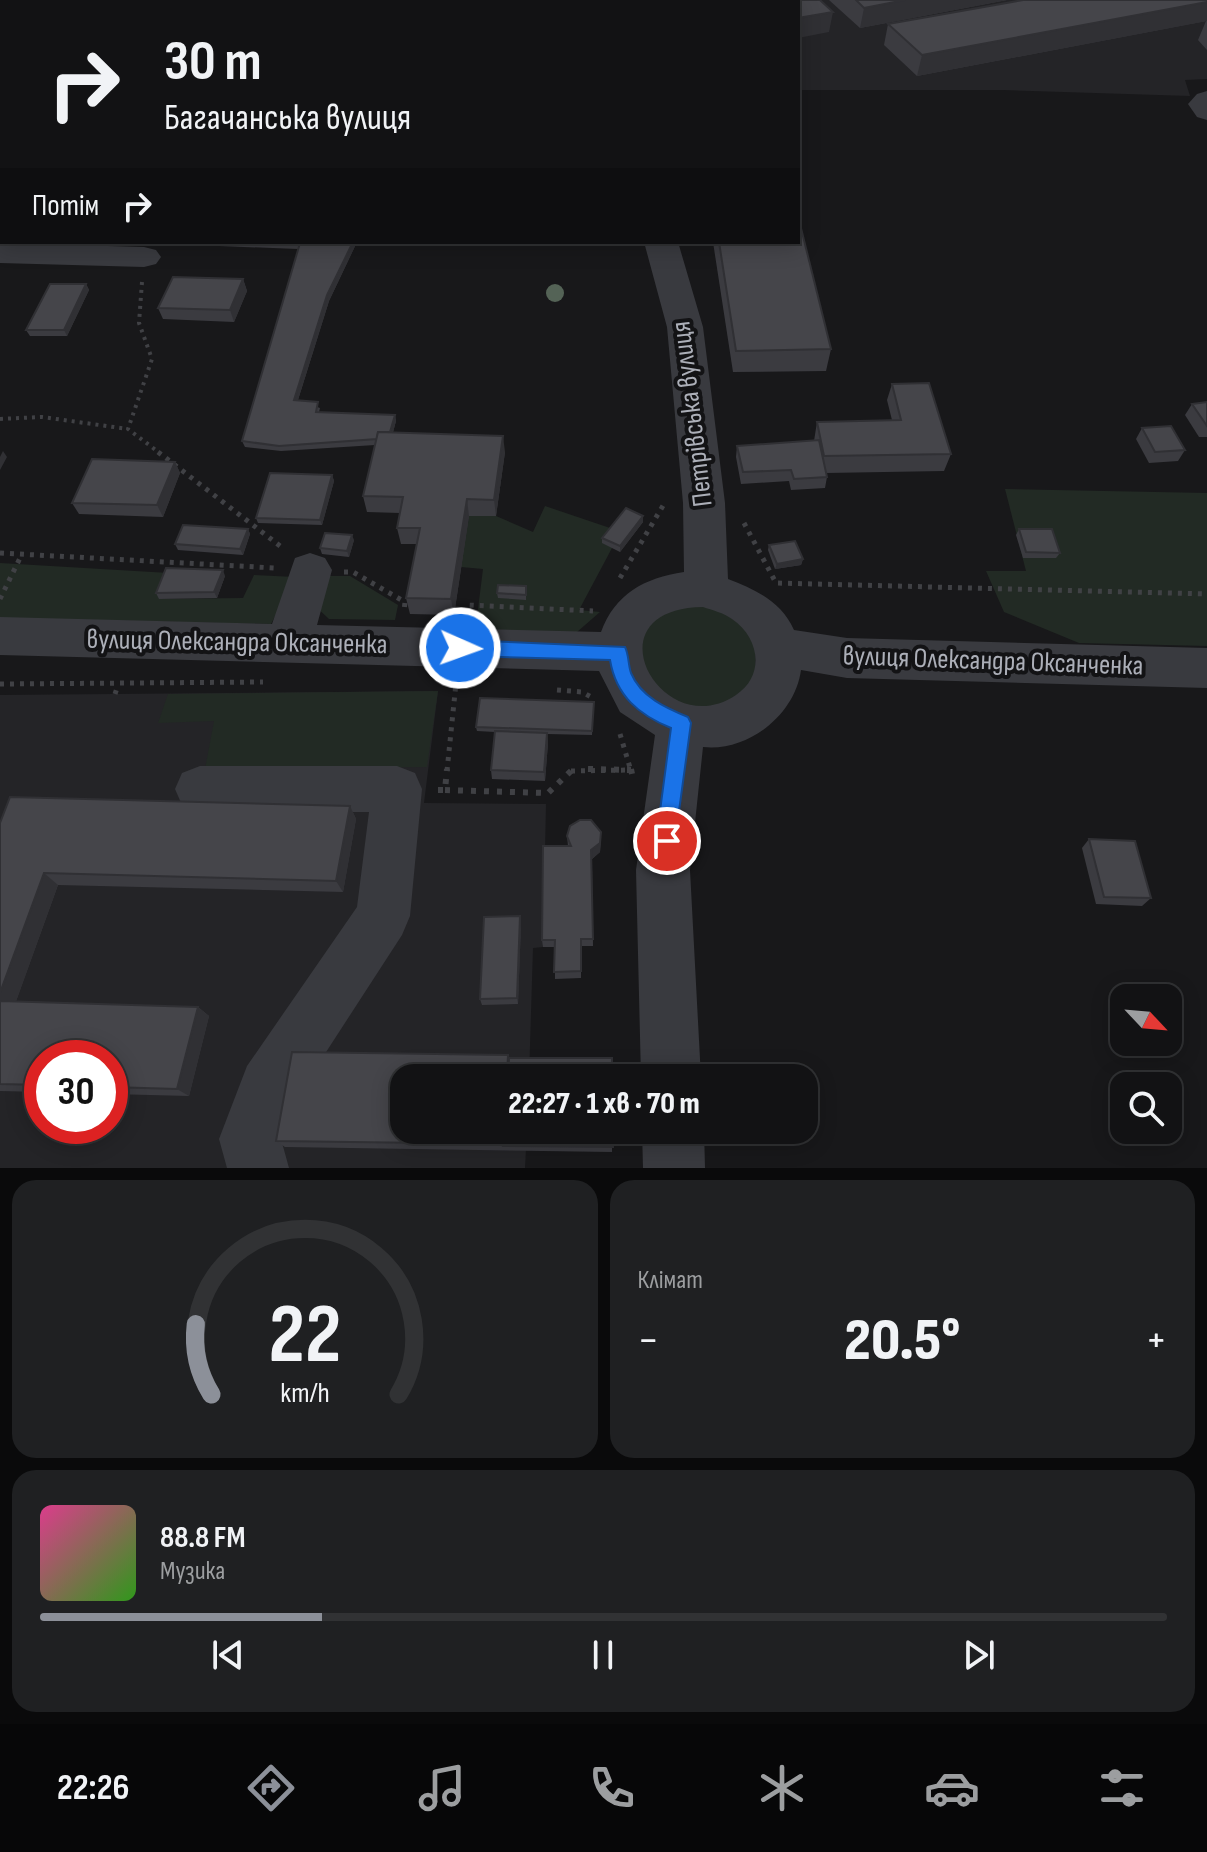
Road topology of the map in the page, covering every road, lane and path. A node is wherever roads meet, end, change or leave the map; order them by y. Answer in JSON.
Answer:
{"nodes":[{"id":1,"x":1207,"y":100,"type":"edge"},
{"id":2,"x":1207,"y":111,"type":"edge"},
{"id":3,"x":662,"y":244,"type":"edge"},
{"id":4,"x":0,"y":253,"type":"edge"},
{"id":5,"x":144,"y":257,"type":"joint"},
{"id":6,"x":0,"y":419,"type":"edge"},
{"id":7,"x":128,"y":429,"type":"junction"},
{"id":8,"x":664,"y":504,"type":"dead end"},
{"id":9,"x":740,"y":515,"type":"dead end"},
{"id":10,"x":22,"y":554,"type":"dead end"},
{"id":11,"x":310,"y":570,"type":"joint"},
{"id":12,"x":616,"y":585,"type":"dead end"},
{"id":13,"x":706,"y":589,"type":"junction"},
{"id":14,"x":1207,"y":594,"type":"edge"},
{"id":15,"x":0,"y":599,"type":"edge"},
{"id":16,"x":0,"y":636,"type":"edge"},
{"id":17,"x":780,"y":647,"type":"junction"},
{"id":18,"x":618,"y":652,"type":"junction"},
{"id":19,"x":282,"y":662,"type":"junction"},
{"id":20,"x":1207,"y":668,"type":"edge"},
{"id":21,"x":457,"y":674,"type":"junction"},
{"id":22,"x":0,"y":684,"type":"edge"},
{"id":23,"x":118,"y":685,"type":"junction"},
{"id":24,"x":551,"y":689,"type":"dead end"},
{"id":25,"x":115,"y":694,"type":"dead end"},
{"id":26,"x":603,"y":704,"type":"dead end"},
{"id":27,"x":681,"y":723,"type":"junction"},
{"id":28,"x":617,"y":729,"type":"dead end"},
{"id":29,"x":631,"y":770,"type":"junction"},
{"id":30,"x":634,"y":784,"type":"dead end"},
{"id":31,"x":200,"y":789,"type":"dead end"},
{"id":32,"x":421,"y":789,"type":"junction"},
{"id":33,"x":670,"y":1064,"type":"edge"},
{"id":34,"x":673,"y":1144,"type":"edge"},
{"id":35,"x":258,"y":1168,"type":"edge"},
{"id":36,"x":674,"y":1168,"type":"edge"}],
"edges":[{"from":1,"to":2,"type":"street"},
{"from":3,"to":13,"type":"street","name":"Петрівська вулиця"},
{"from":4,"to":5,"type":"street"},
{"from":5,"to":7,"type":"path"},
{"from":6,"to":7,"type":"path"},
{"from":7,"to":11,"type":"path"},
{"from":8,"to":12,"type":"path"},
{"from":9,"to":14,"type":"path"},
{"from":10,"to":15,"type":"path"},
{"from":11,"to":19,"type":"street"},
{"from":13,"to":17,"type":"street"},
{"from":13,"to":18,"type":"street"},
{"from":16,"to":19,"type":"street","name":"вулиця Олександра Оксанченка"},
{"from":17,"to":20,"type":"street","name":"вулиця Олександра Оксанченка"},
{"from":17,"to":27,"type":"street"},
{"from":18,"to":21,"type":"street","name":"вулиця Олександра Оксанченка"},
{"from":18,"to":27,"type":"street"},
{"from":19,"to":21,"type":"street","name":"вулиця Олександра Оксанченка"},
{"from":19,"to":23,"type":"path"},
{"from":21,"to":32,"type":"path"},
{"from":22,"to":23,"type":"path"},
{"from":23,"to":25,"type":"path"},
{"from":24,"to":26,"type":"path"},
{"from":27,"to":33,"type":"street"},
{"from":28,"to":29,"type":"path"},
{"from":29,"to":30,"type":"path"},
{"from":29,"to":32,"type":"path"},
{"from":31,"to":32,"type":"street"},
{"from":32,"to":35,"type":"street"},
{"from":34,"to":36,"type":"street"}]}
